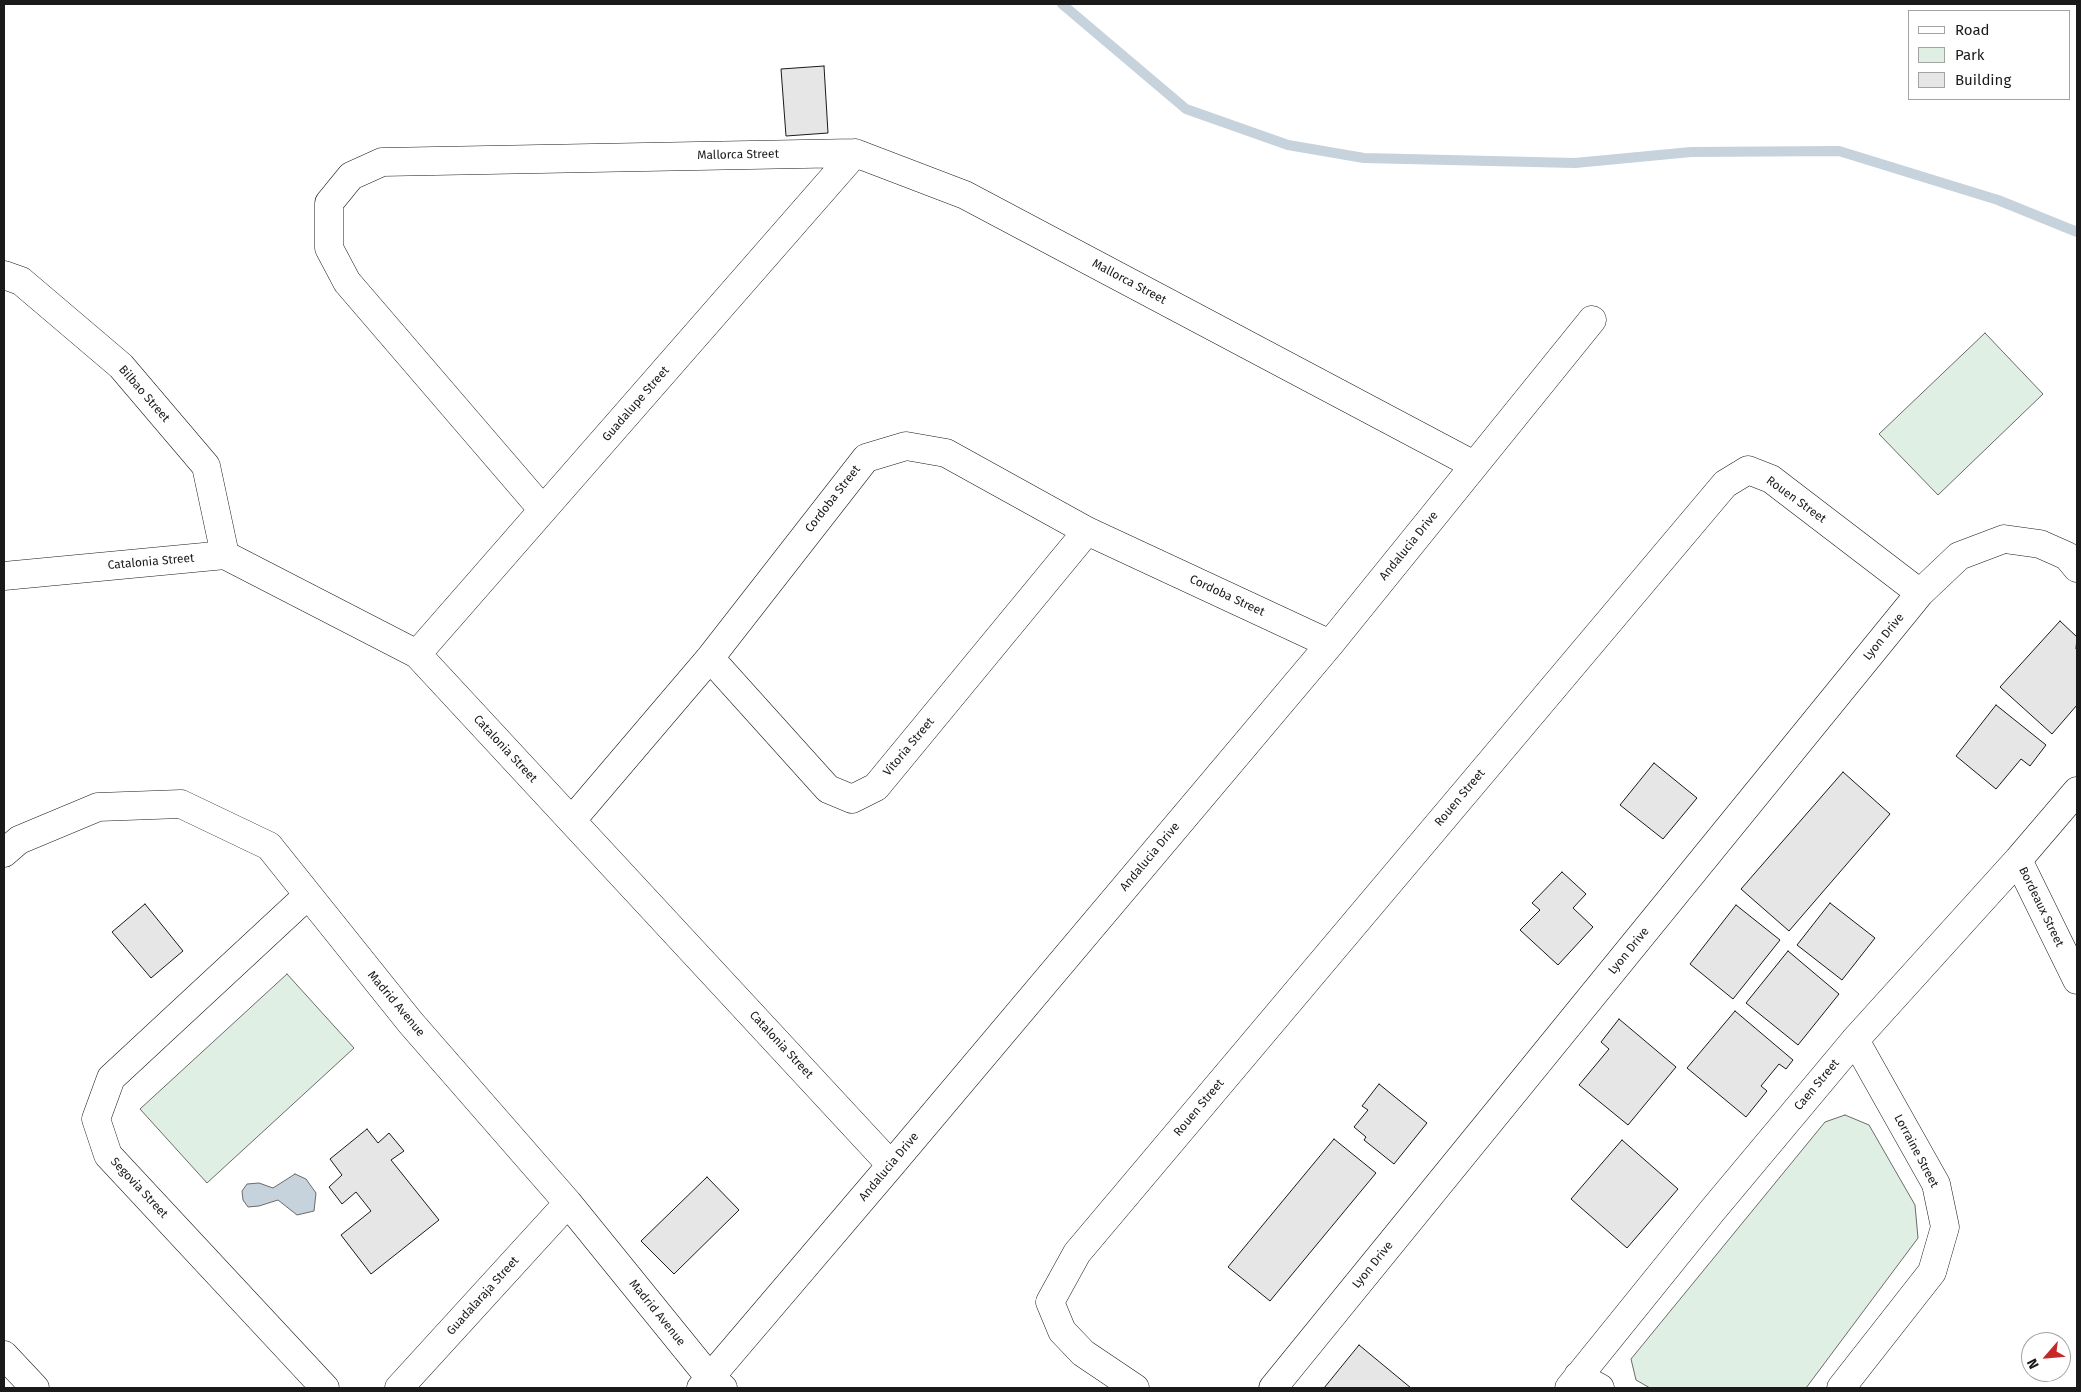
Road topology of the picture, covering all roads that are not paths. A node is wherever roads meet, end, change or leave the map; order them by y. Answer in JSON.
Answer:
{"nodes":[{"id":1,"x":855,"y":153,"type":"junction"},
{"id":2,"x":4,"y":275,"type":"edge"},
{"id":3,"x":1592,"y":320,"type":"dead end"},
{"id":4,"x":1474,"y":465,"type":"junction"},
{"id":5,"x":544,"y":510,"type":"junction"},
{"id":6,"x":1087,"y":531,"type":"junction"},
{"id":7,"x":225,"y":555,"type":"junction"},
{"id":8,"x":2077,"y":568,"type":"edge"},
{"id":9,"x":4,"y":576,"type":"edge"},
{"id":10,"x":1920,"y":593,"type":"junction"},
{"id":11,"x":1330,"y":644,"type":"junction"},
{"id":12,"x":417,"y":654,"type":"junction"},
{"id":13,"x":710,"y":658,"type":"junction"},
{"id":14,"x":2077,"y":791,"type":"edge"},
{"id":15,"x":572,"y":820,"type":"junction"},
{"id":16,"x":4,"y":853,"type":"edge"},
{"id":17,"x":2018,"y":860,"type":"junction"},
{"id":18,"x":307,"y":896,"type":"junction"},
{"id":19,"x":2077,"y":980,"type":"edge"},
{"id":20,"x":1855,"y":1040,"type":"junction"},
{"id":21,"x":891,"y":1165,"type":"junction"},
{"id":22,"x":568,"y":1203,"type":"junction"},
{"id":23,"x":4,"y":1355,"type":"edge"},
{"id":24,"x":1582,"y":1384,"type":"edge"},
{"id":25,"x":711,"y":1385,"type":"edge"},
{"id":26,"x":35,"y":1388,"type":"edge"},
{"id":27,"x":326,"y":1388,"type":"edge"},
{"id":28,"x":399,"y":1388,"type":"edge"},
{"id":29,"x":1135,"y":1388,"type":"edge"},
{"id":30,"x":1273,"y":1388,"type":"edge"},
{"id":31,"x":1841,"y":1388,"type":"edge"}],
"edges":[{"from":1,"to":4,"type":"street","name":"Mallorca Street"},
{"from":1,"to":5,"type":"street","name":"Guadalupe Street"},
{"from":1,"to":5,"type":"street","name":"Mallorca Street"},
{"from":2,"to":7,"type":"street","name":"Bilbao Street"},
{"from":3,"to":4,"type":"street","name":"Andalucia Drive"},
{"from":4,"to":11,"type":"street","name":"Andalucia Drive"},
{"from":5,"to":12,"type":"street","name":"Guadalupe Street"},
{"from":6,"to":11,"type":"street","name":"Cordoba Street"},
{"from":6,"to":13,"type":"street","name":"Cordoba Street"},
{"from":6,"to":13,"type":"street","name":"Vitoria Street"},
{"from":7,"to":9,"type":"street","name":"Catalonia Street"},
{"from":7,"to":12,"type":"street","name":"Catalonia Street"},
{"from":8,"to":10,"type":"street","name":"Lyon Drive"},
{"from":10,"to":29,"type":"street","name":"Rouen Street"},
{"from":10,"to":30,"type":"street","name":"Lyon Drive"},
{"from":11,"to":21,"type":"street","name":"Andalucia Drive"},
{"from":12,"to":15,"type":"street","name":"Catalonia Street"},
{"from":13,"to":15,"type":"street","name":"Cordoba Street"},
{"from":14,"to":17,"type":"street","name":"Caen Street"},
{"from":15,"to":21,"type":"street","name":"Catalonia Street"},
{"from":16,"to":18,"type":"street","name":"Madrid Avenue"},
{"from":17,"to":19,"type":"street","name":"Bordeaux Street"},
{"from":17,"to":20,"type":"street","name":"Caen Street"},
{"from":18,"to":22,"type":"street","name":"Madrid Avenue"},
{"from":18,"to":27,"type":"street","name":"Segovia Street"},
{"from":20,"to":24,"type":"street","name":"Caen Street"},
{"from":20,"to":31,"type":"street","name":"Lorraine Street"},
{"from":21,"to":25,"type":"street","name":"Andalucia Drive"},
{"from":22,"to":25,"type":"street","name":"Madrid Avenue"},
{"from":22,"to":28,"type":"street","name":"Guadalaraja Street"},
{"from":23,"to":26,"type":"street"}]}
